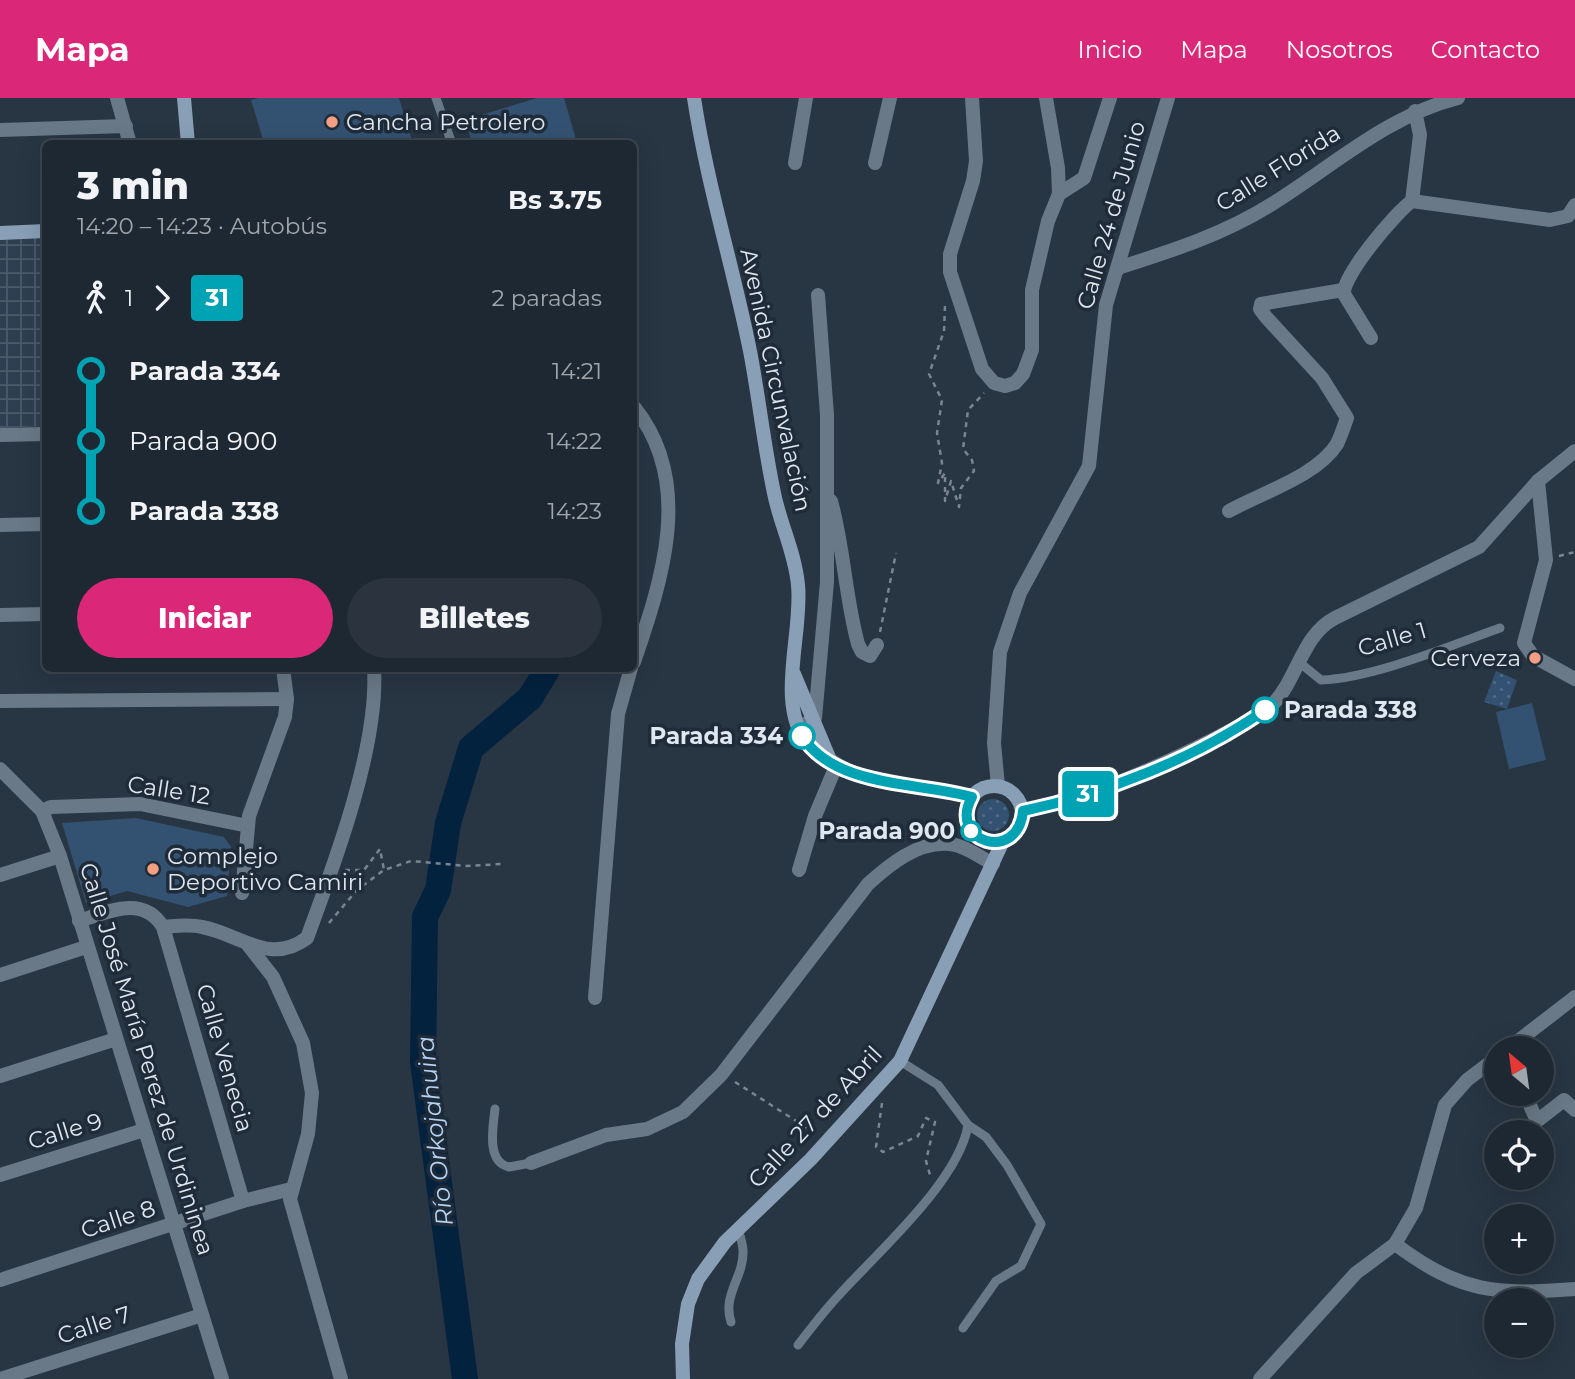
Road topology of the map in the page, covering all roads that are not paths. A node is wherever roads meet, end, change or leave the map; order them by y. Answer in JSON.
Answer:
{"nodes":[{"id":1,"x":117,"y":98,"type":"edge"},
{"id":2,"x":184,"y":98,"type":"edge"},
{"id":3,"x":436,"y":98,"type":"edge"},
{"id":4,"x":694,"y":98,"type":"edge"},
{"id":5,"x":806,"y":98,"type":"edge"},
{"id":6,"x":890,"y":98,"type":"edge"},
{"id":7,"x":972,"y":98,"type":"edge"},
{"id":8,"x":1046,"y":98,"type":"edge"},
{"id":9,"x":1110,"y":98,"type":"edge"},
{"id":10,"x":1168,"y":98,"type":"edge"},
{"id":11,"x":1458,"y":98,"type":"edge"},
{"id":12,"x":1415,"y":111,"type":"junction"},
{"id":13,"x":126,"y":126,"type":"junction"},
{"id":14,"x":0,"y":130,"type":"edge"},
{"id":15,"x":129,"y":140,"type":"edge"},
{"id":16,"x":188,"y":140,"type":"edge"},
{"id":17,"x":451,"y":140,"type":"edge"},
{"id":18,"x":795,"y":163,"type":"dead end"},
{"id":19,"x":875,"y":163,"type":"dead end"},
{"id":20,"x":1059,"y":194,"type":"junction"},
{"id":21,"x":1412,"y":201,"type":"junction"},
{"id":22,"x":1575,"y":205,"type":"edge"},
{"id":23,"x":42,"y":230,"type":"edge"},
{"id":24,"x":0,"y":233,"type":"edge"},
{"id":25,"x":1118,"y":268,"type":"junction"},
{"id":26,"x":1343,"y":290,"type":"junction"},
{"id":27,"x":818,"y":295,"type":"dead end"},
{"id":28,"x":1371,"y":338,"type":"dead end"},
{"id":29,"x":637,"y":411,"type":"edge"},
{"id":30,"x":0,"y":435,"type":"edge"},
{"id":31,"x":42,"y":435,"type":"edge"},
{"id":32,"x":1575,"y":451,"type":"edge"},
{"id":33,"x":1538,"y":481,"type":"junction"},
{"id":34,"x":825,"y":483,"type":"junction"},
{"id":35,"x":1229,"y":511,"type":"dead end"},
{"id":36,"x":42,"y":524,"type":"edge"},
{"id":37,"x":0,"y":525,"type":"edge"},
{"id":38,"x":42,"y":614,"type":"edge"},
{"id":39,"x":0,"y":615,"type":"edge"},
{"id":40,"x":1500,"y":628,"type":"dead end"},
{"id":41,"x":877,"y":645,"type":"road end"},
{"id":42,"x":637,"y":652,"type":"edge"},
{"id":43,"x":1300,"y":663,"type":"junction"},
{"id":44,"x":284,"y":672,"type":"edge"},
{"id":45,"x":374,"y":672,"type":"edge"},
{"id":46,"x":630,"y":672,"type":"edge"},
{"id":47,"x":794,"y":674,"type":"junction"},
{"id":48,"x":1575,"y":679,"type":"edge"},
{"id":49,"x":287,"y":699,"type":"junction"},
{"id":50,"x":0,"y":701,"type":"edge"},
{"id":51,"x":815,"y":718,"type":"junction"},
{"id":52,"x":799,"y":728,"type":"junction"},
{"id":53,"x":833,"y":763,"type":"junction"},
{"id":54,"x":0,"y":769,"type":"edge"},
{"id":55,"x":998,"y":786,"type":"junction"},
{"id":56,"x":972,"y":797,"type":"junction"},
{"id":57,"x":42,"y":811,"type":"junction"},
{"id":58,"x":1023,"y":811,"type":"junction"},
{"id":59,"x":248,"y":826,"type":"junction"},
{"id":60,"x":1003,"y":841,"type":"junction"},
{"id":61,"x":60,"y":856,"type":"junction"},
{"id":62,"x":993,"y":864,"type":"junction"},
{"id":63,"x":799,"y":870,"type":"dead end"},
{"id":64,"x":0,"y":875,"type":"edge"},
{"id":65,"x":242,"y":893,"type":"dead end"},
{"id":66,"x":79,"y":921,"type":"junction"},
{"id":67,"x":163,"y":927,"type":"junction"},
{"id":68,"x":248,"y":945,"type":"junction"},
{"id":69,"x":86,"y":947,"type":"junction"},
{"id":70,"x":0,"y":975,"type":"edge"},
{"id":71,"x":1575,"y":997,"type":"edge"},
{"id":72,"x":595,"y":999,"type":"dead end"},
{"id":73,"x":1525,"y":1036,"type":"edge"},
{"id":74,"x":116,"y":1039,"type":"junction"},
{"id":75,"x":900,"y":1061,"type":"junction"},
{"id":76,"x":1484,"y":1067,"type":"edge"},
{"id":77,"x":0,"y":1076,"type":"edge"},
{"id":78,"x":1530,"y":1106,"type":"edge"},
{"id":79,"x":495,"y":1109,"type":"dead end"},
{"id":80,"x":1575,"y":1110,"type":"edge"},
{"id":81,"x":968,"y":1125,"type":"junction"},
{"id":82,"x":144,"y":1130,"type":"junction"},
{"id":83,"x":531,"y":1163,"type":"joint"},
{"id":84,"x":0,"y":1175,"type":"edge"},
{"id":85,"x":291,"y":1189,"type":"junction"},
{"id":86,"x":243,"y":1201,"type":"junction"},
{"id":87,"x":175,"y":1225,"type":"junction"},
{"id":88,"x":738,"y":1229,"type":"junction"},
{"id":89,"x":1395,"y":1244,"type":"junction"},
{"id":90,"x":0,"y":1280,"type":"edge"},
{"id":91,"x":1575,"y":1289,"type":"edge"},
{"id":92,"x":202,"y":1315,"type":"junction"},
{"id":93,"x":731,"y":1322,"type":"dead end"},
{"id":94,"x":963,"y":1328,"type":"dead end"},
{"id":95,"x":797,"y":1345,"type":"dead end"},
{"id":96,"x":1269,"y":1377,"type":"edge"},
{"id":97,"x":0,"y":1379,"type":"edge"},
{"id":98,"x":222,"y":1379,"type":"edge"},
{"id":99,"x":341,"y":1379,"type":"edge"},
{"id":100,"x":683,"y":1379,"type":"edge"}],
"edges":[{"from":1,"to":13,"type":"street"},
{"from":2,"to":16,"type":"main road"},
{"from":3,"to":17,"type":"lane"},
{"from":4,"to":47,"type":"main road","name":"Avenida Circunvalación"},
{"from":5,"to":18,"type":"street"},
{"from":6,"to":19,"type":"street"},
{"from":7,"to":20,"type":"street"},
{"from":8,"to":20,"type":"street"},
{"from":9,"to":20,"type":"street"},
{"from":10,"to":25,"type":"street","name":"Calle 24 de Junio"},
{"from":11,"to":12,"type":"street","name":"Calle Florida"},
{"from":12,"to":21,"type":"street"},
{"from":12,"to":25,"type":"street","name":"Calle Florida"},
{"from":13,"to":14,"type":"street"},
{"from":13,"to":15,"type":"street"},
{"from":21,"to":22,"type":"street"},
{"from":21,"to":26,"type":"street"},
{"from":23,"to":24,"type":"main road"},
{"from":25,"to":55,"type":"street","name":"Calle 24 de Junio"},
{"from":26,"to":28,"type":"street"},
{"from":26,"to":35,"type":"street"},
{"from":27,"to":34,"type":"street"},
{"from":29,"to":42,"type":"street"},
{"from":30,"to":31,"type":"street"},
{"from":32,"to":33,"type":"street"},
{"from":33,"to":43,"type":"street"},
{"from":33,"to":48,"type":"street"},
{"from":34,"to":41,"type":"street"},
{"from":34,"to":51,"type":"street"},
{"from":36,"to":37,"type":"street"},
{"from":38,"to":39,"type":"street"},
{"from":40,"to":43,"type":"lane","name":"Calle 1"},
{"from":43,"to":58,"type":"street"},
{"from":44,"to":49,"type":"street"},
{"from":45,"to":68,"type":"street"},
{"from":46,"to":72,"type":"street"},
{"from":47,"to":51,"type":"main road","name":"Avenida Circunvalación"},
{"from":47,"to":52,"type":"main road","name":"Avenida Circunvalación"},
{"from":49,"to":50,"type":"street"},
{"from":49,"to":59,"type":"street"},
{"from":51,"to":52,"type":"street"},
{"from":51,"to":53,"type":"main road","name":"Avenida Circunvalación"},
{"from":52,"to":53,"type":"main road","name":"Avenida Circunvalación"},
{"from":53,"to":56,"type":"main road","name":"Avenida Circunvalación"},
{"from":53,"to":63,"type":"street"},
{"from":54,"to":57,"type":"street","name":"Calle José María Perez de Urdininea"},
{"from":55,"to":56,"type":"main road"},
{"from":55,"to":58,"type":"main road"},
{"from":56,"to":60,"type":"main road"},
{"from":57,"to":59,"type":"street","name":"Calle 12"},
{"from":57,"to":61,"type":"street","name":"Calle José María Perez de Urdininea"},
{"from":58,"to":60,"type":"main road"},
{"from":59,"to":65,"type":"street"},
{"from":60,"to":62,"type":"main road","name":"Calle 27 de Abril"},
{"from":61,"to":64,"type":"street"},
{"from":61,"to":66,"type":"street","name":"Calle José María Perez de Urdininea"},
{"from":62,"to":75,"type":"main road","name":"Calle 27 de Abril"},
{"from":62,"to":83,"type":"street"},
{"from":66,"to":67,"type":"street"},
{"from":66,"to":69,"type":"street","name":"Calle José María Perez de Urdininea"},
{"from":67,"to":68,"type":"street"},
{"from":67,"to":86,"type":"street","name":"Calle Venecia"},
{"from":68,"to":85,"type":"street"},
{"from":69,"to":70,"type":"street"},
{"from":69,"to":74,"type":"street","name":"Calle José María Perez de Urdininea"},
{"from":71,"to":73,"type":"street"},
{"from":74,"to":77,"type":"street"},
{"from":74,"to":82,"type":"street","name":"Calle José María Perez de Urdininea"},
{"from":75,"to":81,"type":"lane"},
{"from":75,"to":88,"type":"main road","name":"Calle 27 de Abril"},
{"from":76,"to":89,"type":"street"},
{"from":78,"to":80,"type":"street"},
{"from":79,"to":83,"type":"lane"},
{"from":81,"to":94,"type":"lane"},
{"from":81,"to":95,"type":"lane"},
{"from":82,"to":84,"type":"street","name":"Calle 9"},
{"from":82,"to":87,"type":"street","name":"Calle José María Perez de Urdininea"},
{"from":85,"to":86,"type":"street","name":"Calle 8"},
{"from":85,"to":99,"type":"street"},
{"from":86,"to":87,"type":"street","name":"Calle 8"},
{"from":87,"to":90,"type":"street","name":"Calle 8"},
{"from":87,"to":92,"type":"street","name":"Calle José María Perez de Urdininea"},
{"from":88,"to":93,"type":"lane"},
{"from":88,"to":100,"type":"main road","name":"Calle 27 de Abril"},
{"from":89,"to":91,"type":"street"},
{"from":89,"to":96,"type":"street"},
{"from":92,"to":97,"type":"street","name":"Calle 7"},
{"from":92,"to":98,"type":"street","name":"Calle José María Perez de Urdininea"}]}
